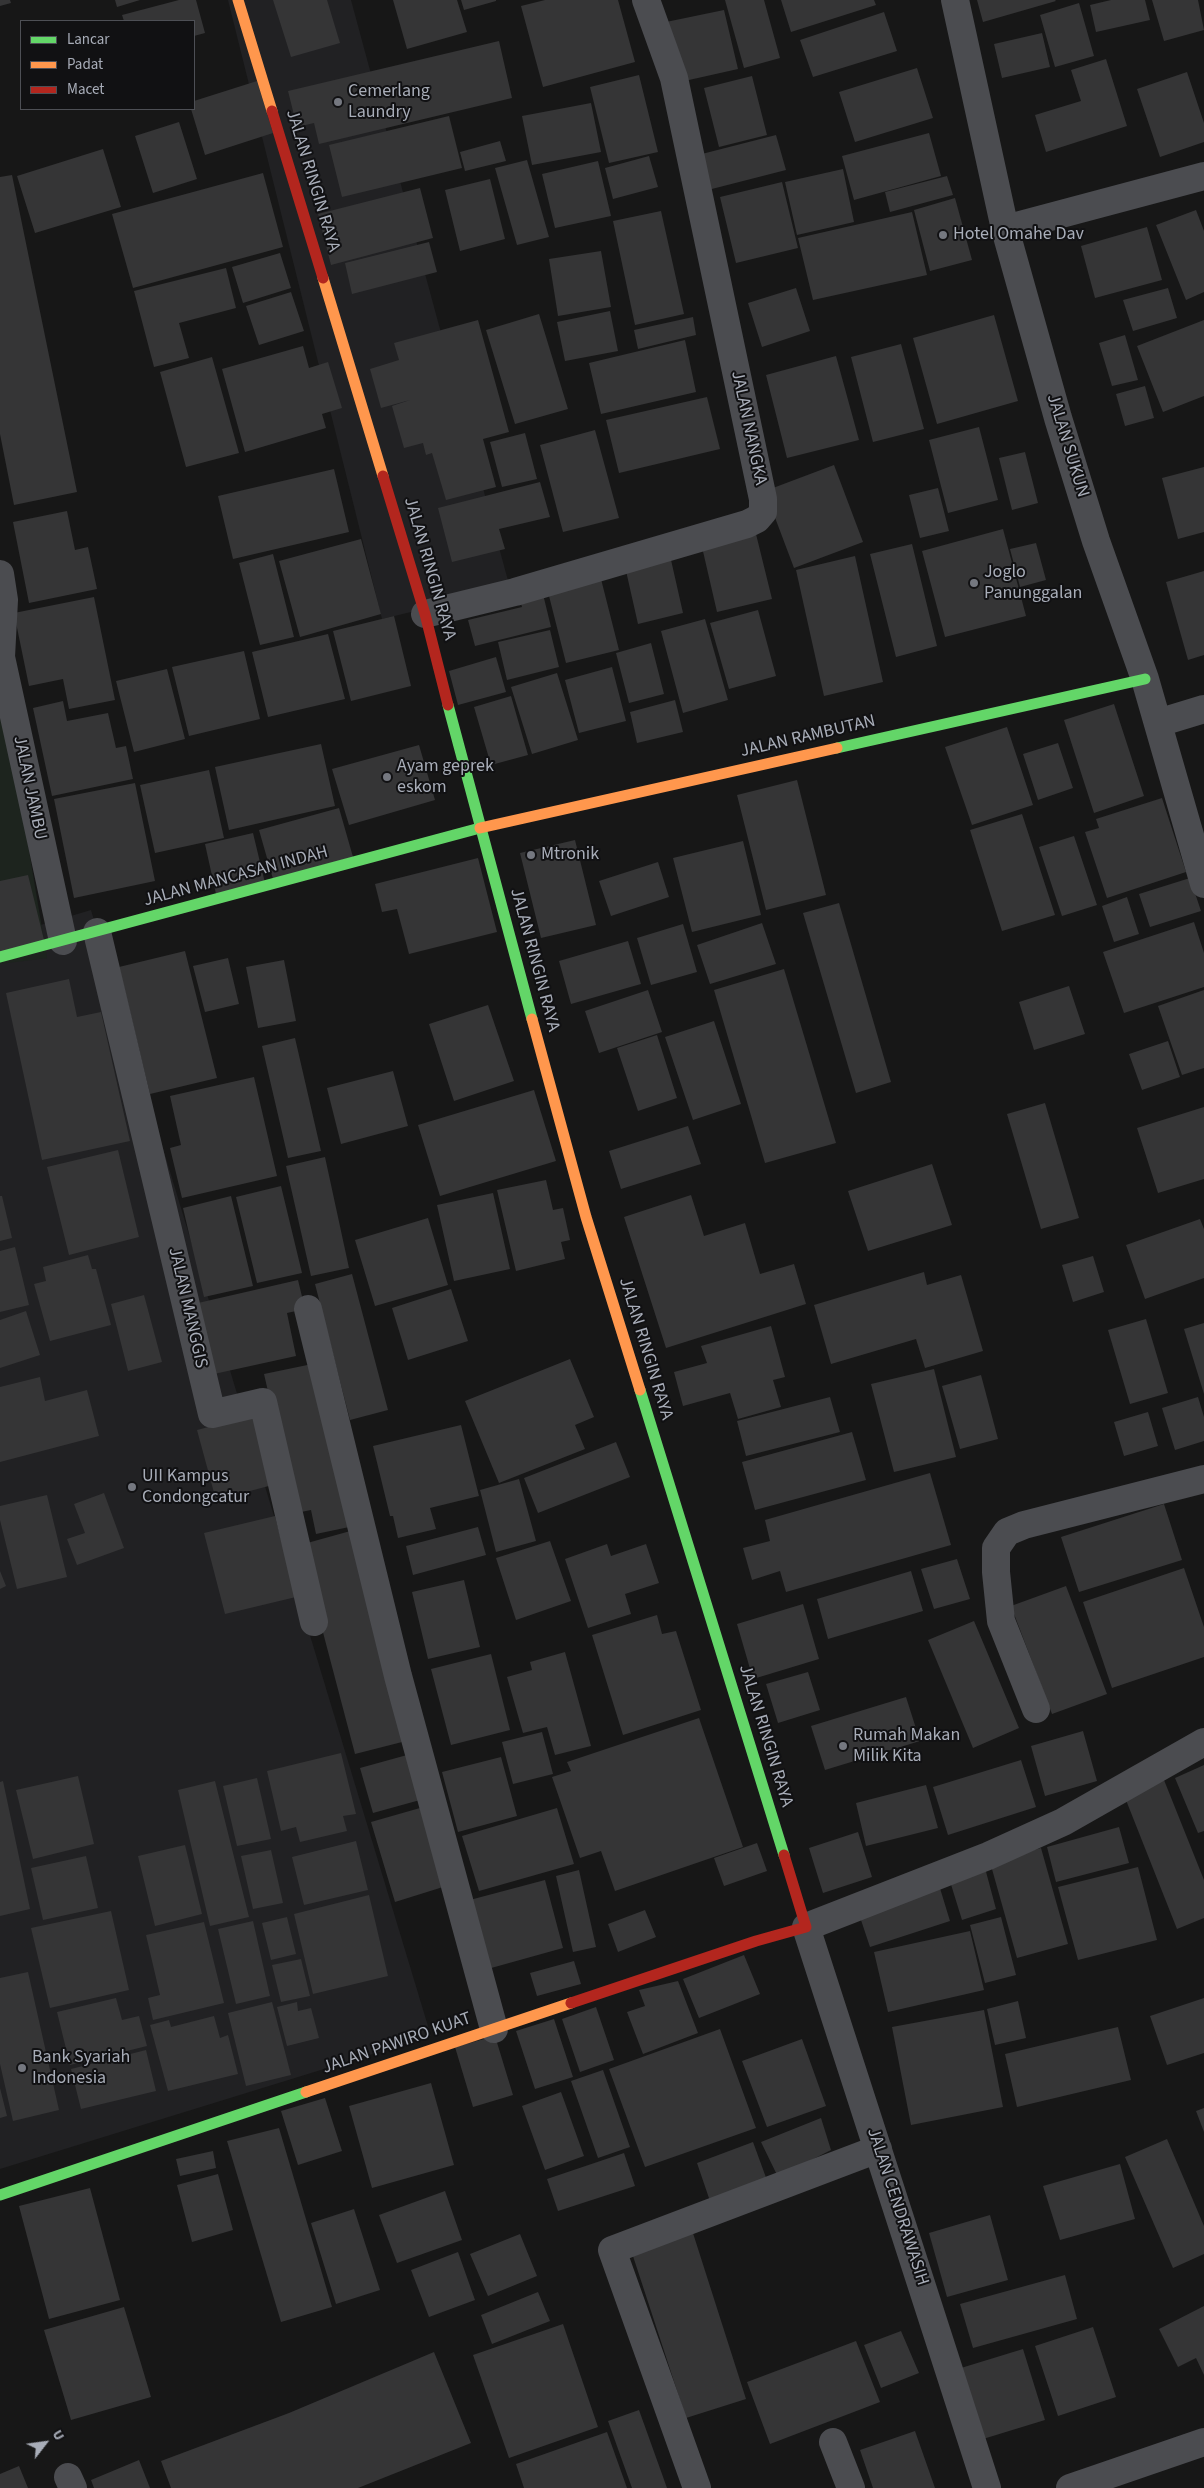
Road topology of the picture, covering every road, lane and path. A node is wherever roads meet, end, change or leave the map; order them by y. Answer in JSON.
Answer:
{"nodes":[{"id":1,"x":238,"y":0,"type":"edge"},
{"id":2,"x":646,"y":0,"type":"edge"},
{"id":3,"x":955,"y":0,"type":"edge"},
{"id":4,"x":1204,"y":176,"type":"edge"},
{"id":5,"x":1005,"y":229,"type":"junction"},
{"id":6,"x":0,"y":574,"type":"edge"},
{"id":7,"x":425,"y":614,"type":"junction"},
{"id":8,"x":1145,"y":679,"type":"junction"},
{"id":9,"x":1204,"y":709,"type":"edge"},
{"id":10,"x":1158,"y":723,"type":"junction"},
{"id":11,"x":480,"y":828,"type":"junction"},
{"id":12,"x":1204,"y":884,"type":"edge"},
{"id":13,"x":98,"y":932,"type":"junction"},
{"id":14,"x":63,"y":941,"type":"junction"},
{"id":15,"x":0,"y":957,"type":"edge"},
{"id":16,"x":308,"y":1308,"type":"dead end"},
{"id":17,"x":1204,"y":1479,"type":"edge"},
{"id":18,"x":314,"y":1622,"type":"dead end"},
{"id":19,"x":1036,"y":1709,"type":"dead end"},
{"id":20,"x":1204,"y":1742,"type":"edge"},
{"id":21,"x":806,"y":1927,"type":"junction"},
{"id":22,"x":494,"y":2030,"type":"junction"},
{"id":23,"x":878,"y":2149,"type":"junction"},
{"id":24,"x":0,"y":2195,"type":"edge"},
{"id":25,"x":833,"y":2442,"type":"dead end"},
{"id":26,"x":1204,"y":2442,"type":"edge"},
{"id":27,"x":697,"y":2488,"type":"edge"},
{"id":28,"x":851,"y":2488,"type":"edge"},
{"id":29,"x":987,"y":2488,"type":"edge"},
{"id":30,"x":1070,"y":2488,"type":"edge"}],
"edges":[{"from":1,"to":7,"type":"main road","name":"JALAN RINGIN RAYA"},
{"from":2,"to":7,"type":"street","name":"JALAN NANGKA"},
{"from":3,"to":5,"type":"street","name":"JALAN SUKUN"},
{"from":4,"to":5,"type":"street"},
{"from":5,"to":8,"type":"street","name":"JALAN SUKUN"},
{"from":6,"to":14,"type":"street","name":"JALAN JAMBU"},
{"from":7,"to":11,"type":"main road","name":"JALAN RINGIN RAYA"},
{"from":8,"to":10,"type":"street","name":"JALAN SUKUN"},
{"from":8,"to":11,"type":"main road","name":"JALAN RAMBUTAN"},
{"from":9,"to":10,"type":"street"},
{"from":10,"to":12,"type":"street","name":"JALAN SUKUN"},
{"from":11,"to":13,"type":"main road","name":"JALAN MANCASAN INDAH"},
{"from":11,"to":21,"type":"main road","name":"JALAN RINGIN RAYA"},
{"from":13,"to":14,"type":"main road","name":"JALAN MANCASAN INDAH"},
{"from":13,"to":18,"type":"street","name":"JALAN MANGGIS"},
{"from":14,"to":15,"type":"main road","name":"JALAN MANCASAN INDAH"},
{"from":16,"to":22,"type":"street"},
{"from":17,"to":19,"type":"street"},
{"from":20,"to":21,"type":"street"},
{"from":21,"to":22,"type":"main road","name":"JALAN PAWIRO KUAT"},
{"from":21,"to":23,"type":"street","name":"JALAN CENDRAWASIH"},
{"from":22,"to":24,"type":"main road","name":"JALAN PAWIRO KUAT"},
{"from":23,"to":27,"type":"street"},
{"from":23,"to":29,"type":"street","name":"JALAN CENDRAWASIH"},
{"from":25,"to":28,"type":"street"},
{"from":26,"to":30,"type":"street"}]}
